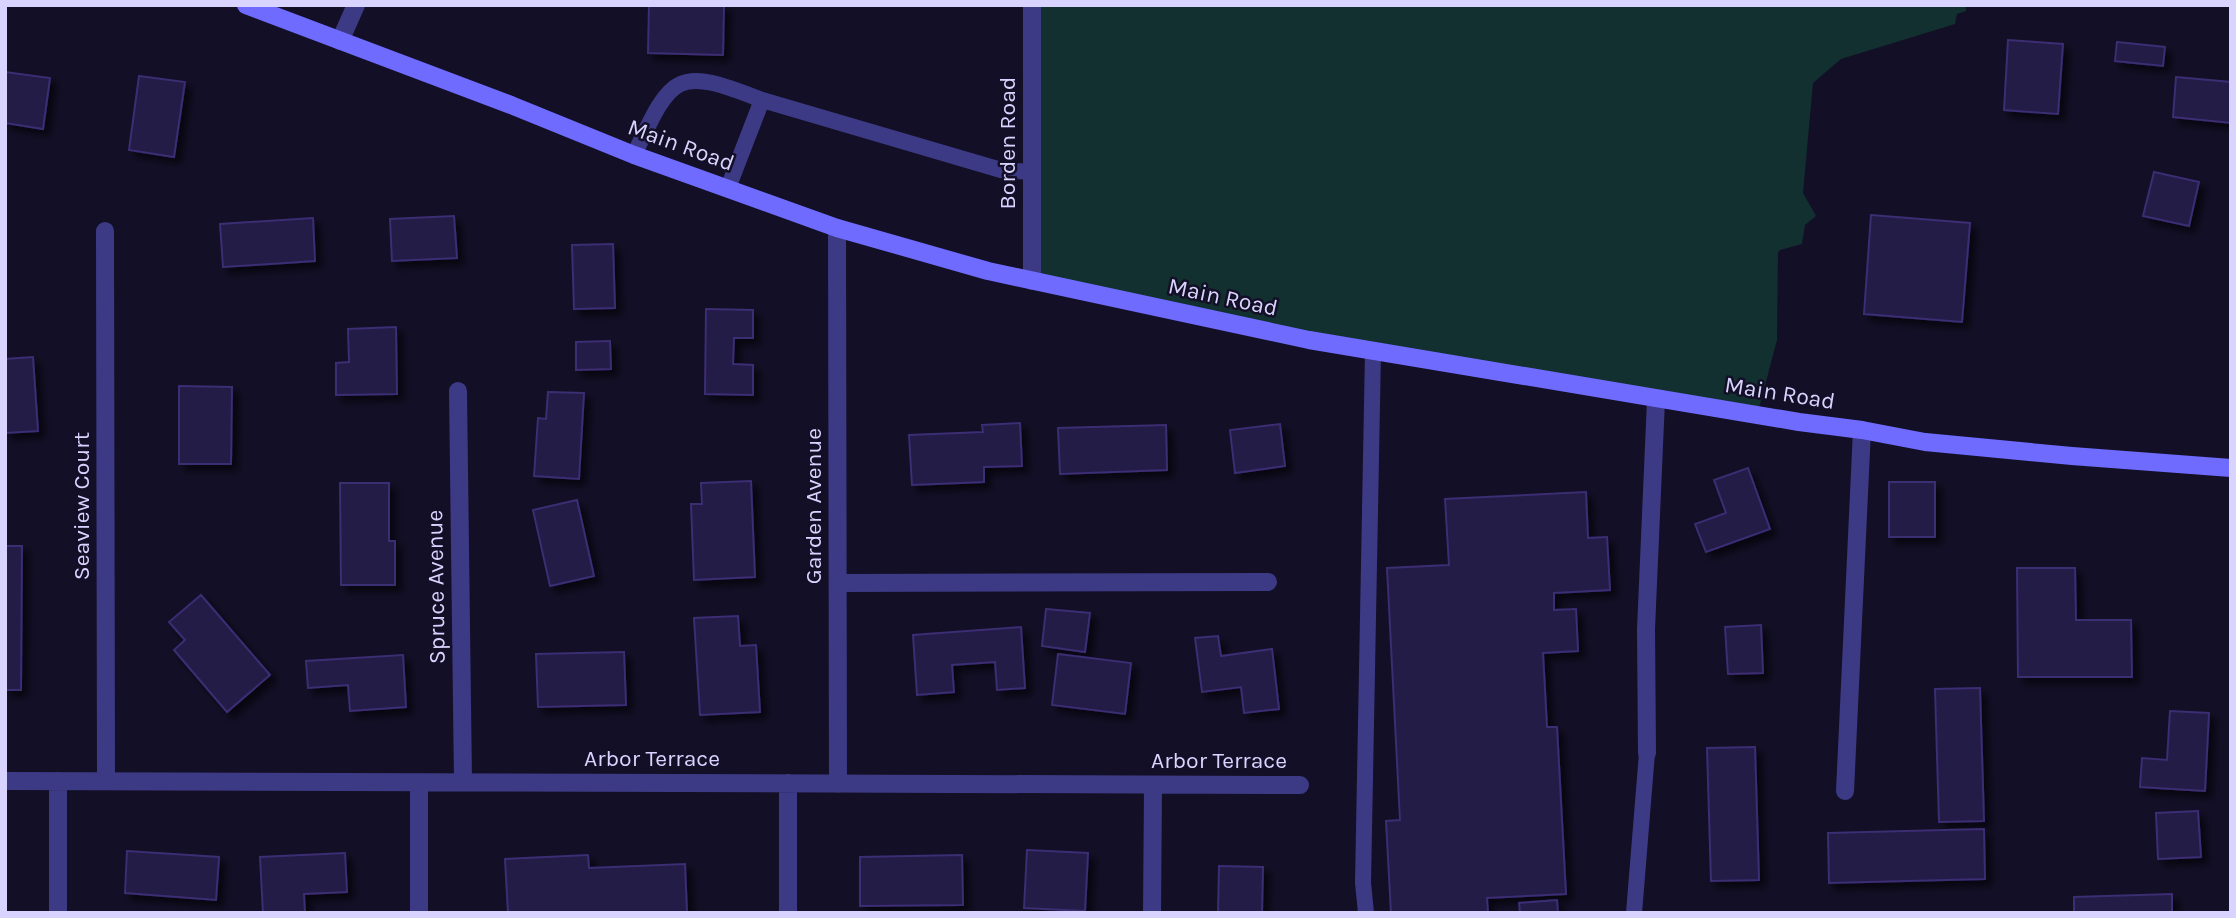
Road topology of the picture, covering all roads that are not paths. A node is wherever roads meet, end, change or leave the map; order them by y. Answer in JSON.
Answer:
{"nodes":[{"id":1,"x":246,"y":5,"type":"edge"},
{"id":2,"x":356,"y":5,"type":"edge"},
{"id":3,"x":1032,"y":5,"type":"edge"},
{"id":4,"x":340,"y":41,"type":"junction"},
{"id":5,"x":762,"y":100,"type":"junction"},
{"id":6,"x":634,"y":155,"type":"junction"},
{"id":7,"x":1032,"y":172,"type":"junction"},
{"id":8,"x":728,"y":188,"type":"junction"},
{"id":9,"x":837,"y":228,"type":"junction"},
{"id":10,"x":105,"y":231,"type":"dead end"},
{"id":11,"x":1032,"y":281,"type":"junction"},
{"id":12,"x":1373,"y":351,"type":"junction"},
{"id":13,"x":458,"y":391,"type":"dead end"},
{"id":14,"x":1657,"y":400,"type":"junction"},
{"id":15,"x":1862,"y":430,"type":"junction"},
{"id":16,"x":2231,"y":468,"type":"edge"},
{"id":17,"x":1268,"y":582,"type":"dead end"},
{"id":18,"x":838,"y":583,"type":"junction"},
{"id":19,"x":1647,"y":753,"type":"joint"},
{"id":20,"x":5,"y":781,"type":"edge"},
{"id":21,"x":58,"y":781,"type":"junction"},
{"id":22,"x":106,"y":781,"type":"junction"},
{"id":23,"x":419,"y":782,"type":"junction"},
{"id":24,"x":463,"y":782,"type":"junction"},
{"id":25,"x":788,"y":783,"type":"junction"},
{"id":26,"x":838,"y":783,"type":"junction"},
{"id":27,"x":1153,"y":785,"type":"junction"},
{"id":28,"x":1300,"y":785,"type":"dead end"},
{"id":29,"x":1844,"y":791,"type":"dead end"},
{"id":30,"x":58,"y":913,"type":"edge"},
{"id":31,"x":419,"y":913,"type":"edge"},
{"id":32,"x":788,"y":913,"type":"edge"},
{"id":33,"x":1152,"y":913,"type":"edge"},
{"id":34,"x":1366,"y":913,"type":"edge"},
{"id":35,"x":1634,"y":913,"type":"edge"}],
"edges":[{"from":1,"to":4,"type":"main road","name":"Main Road"},
{"from":2,"to":4,"type":"street"},
{"from":3,"to":7,"type":"street","name":"Borden Road"},
{"from":4,"to":6,"type":"main road","name":"Main Road"},
{"from":5,"to":6,"type":"lane"},
{"from":5,"to":7,"type":"lane"},
{"from":5,"to":8,"type":"lane"},
{"from":6,"to":8,"type":"main road","name":"Main Road"},
{"from":7,"to":11,"type":"street","name":"Borden Road"},
{"from":8,"to":9,"type":"main road","name":"Main Road"},
{"from":9,"to":11,"type":"main road","name":"Main Road"},
{"from":9,"to":18,"type":"street","name":"Garden Avenue"},
{"from":10,"to":22,"type":"street","name":"Seaview Court"},
{"from":11,"to":12,"type":"main road","name":"Main Road"},
{"from":12,"to":14,"type":"main road","name":"Main Road"},
{"from":12,"to":34,"type":"lane"},
{"from":13,"to":24,"type":"street","name":"Spruce Avenue"},
{"from":14,"to":15,"type":"main road","name":"Main Road"},
{"from":14,"to":19,"type":"street"},
{"from":15,"to":16,"type":"main road","name":"Main Road"},
{"from":15,"to":29,"type":"street"},
{"from":17,"to":18,"type":"street"},
{"from":18,"to":26,"type":"street","name":"Garden Avenue"},
{"from":19,"to":35,"type":"lane"},
{"from":20,"to":21,"type":"street","name":"Arbor Terrace"},
{"from":21,"to":22,"type":"street","name":"Arbor Terrace"},
{"from":21,"to":30,"type":"street"},
{"from":22,"to":23,"type":"street","name":"Arbor Terrace"},
{"from":23,"to":24,"type":"street","name":"Arbor Terrace"},
{"from":23,"to":31,"type":"street"},
{"from":24,"to":25,"type":"street","name":"Arbor Terrace"},
{"from":25,"to":26,"type":"street","name":"Arbor Terrace"},
{"from":25,"to":32,"type":"street"},
{"from":26,"to":27,"type":"street","name":"Arbor Terrace"},
{"from":27,"to":28,"type":"street","name":"Arbor Terrace"},
{"from":27,"to":33,"type":"street"}]}
